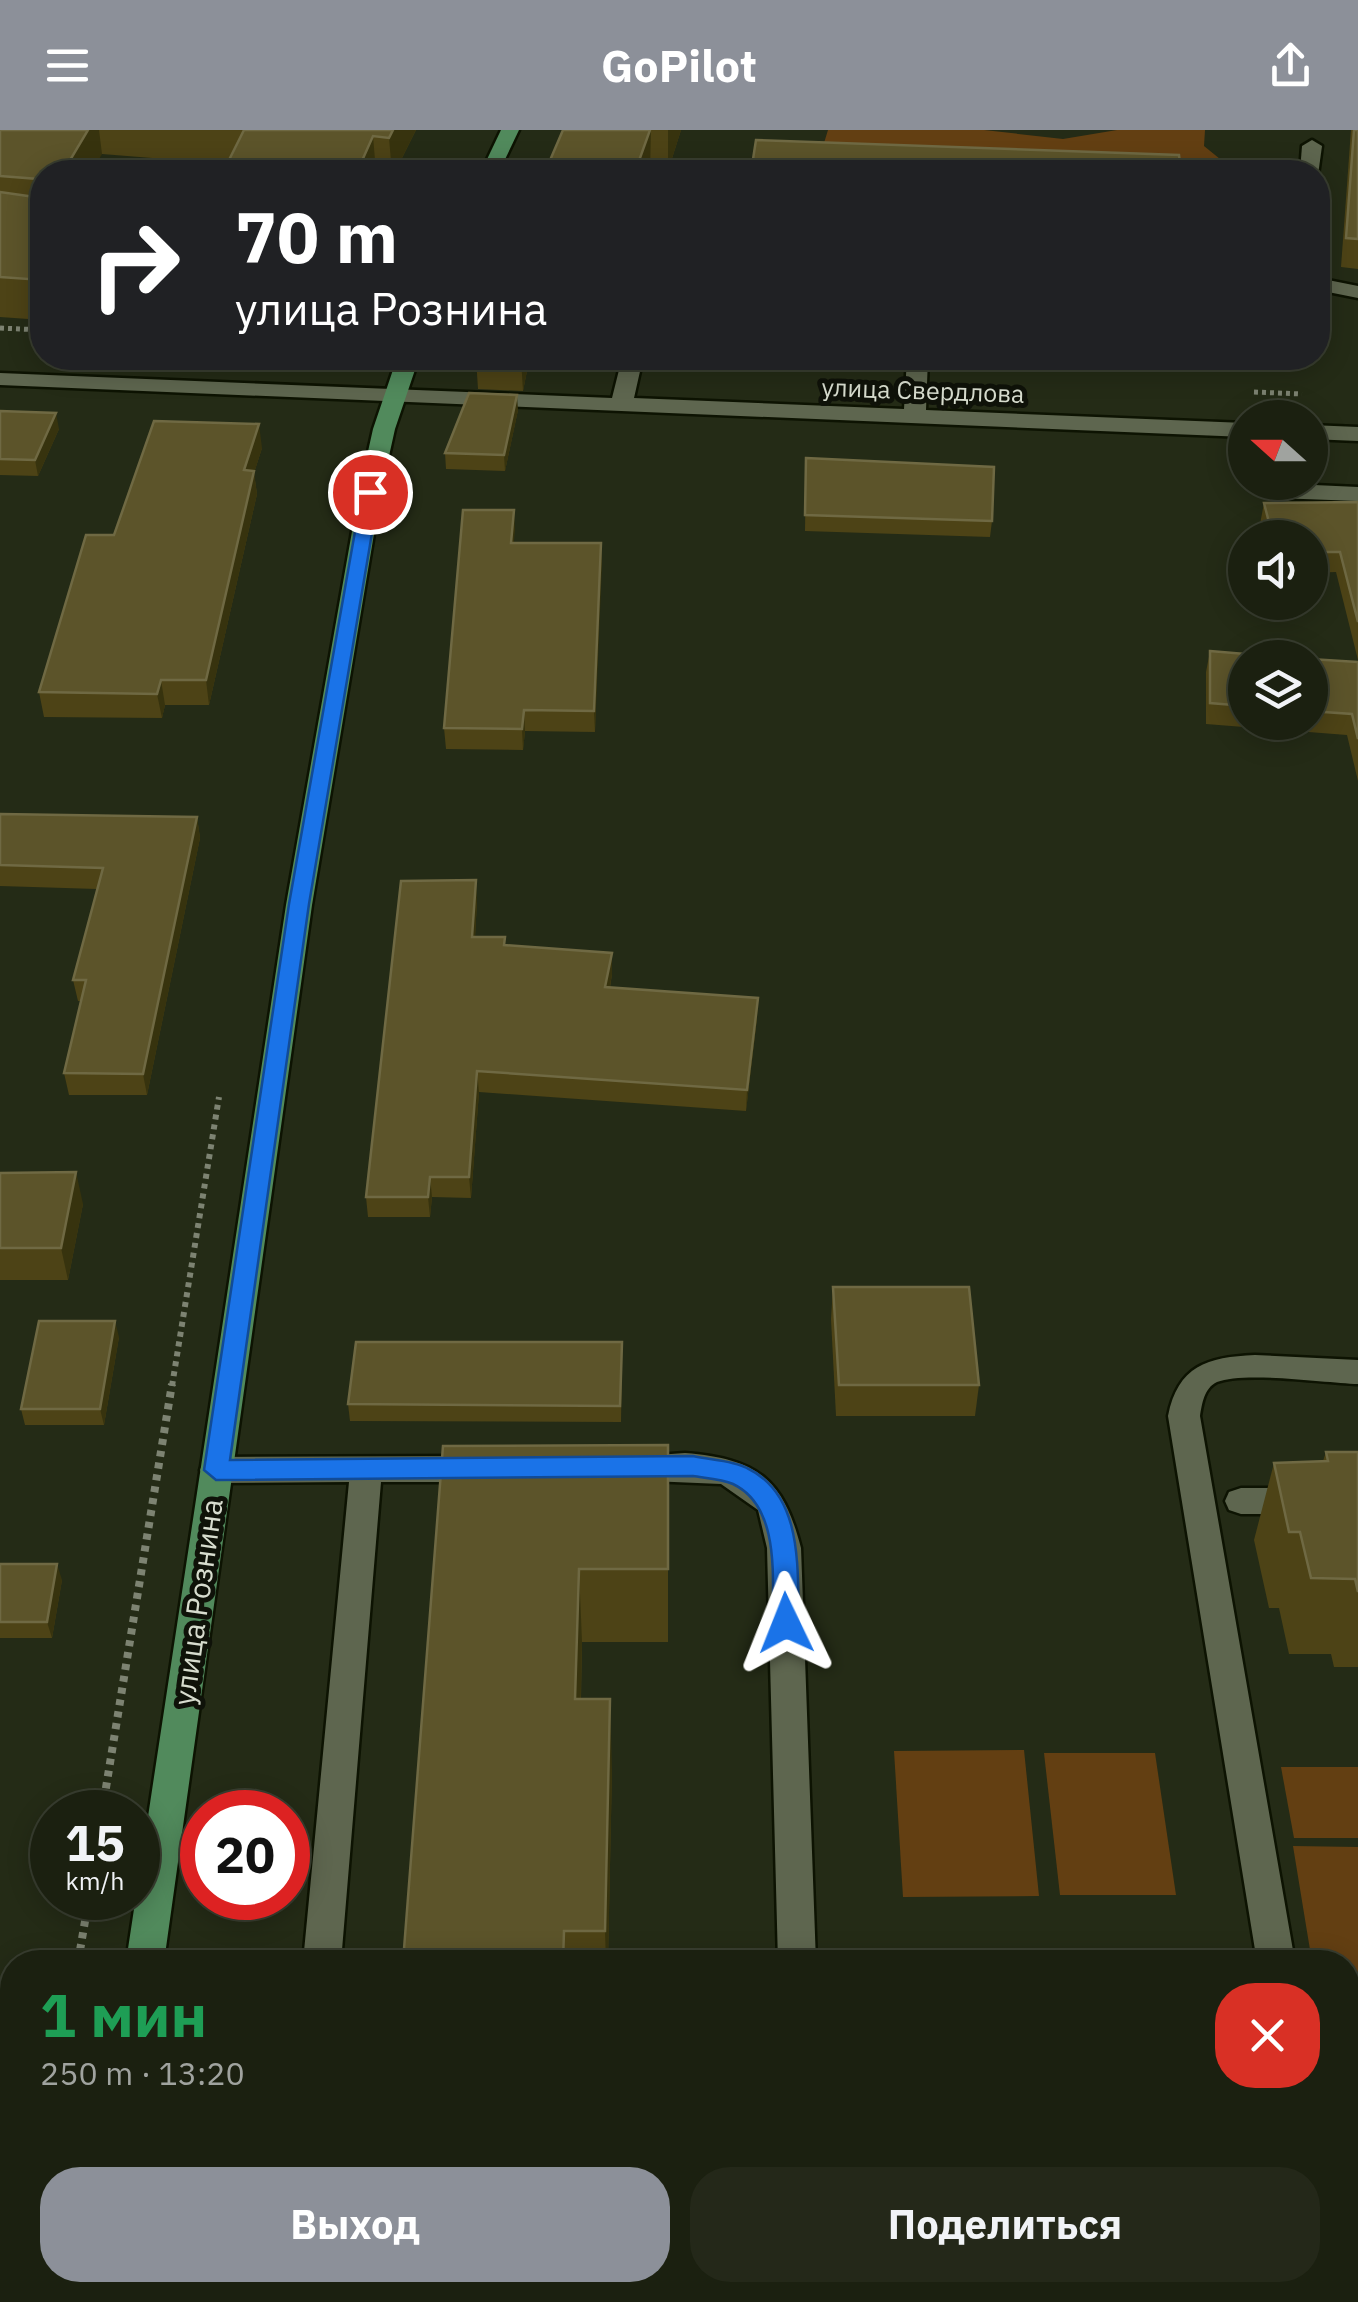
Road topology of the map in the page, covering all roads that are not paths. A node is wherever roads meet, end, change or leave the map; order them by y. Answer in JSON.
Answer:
{"nodes":[{"id":1,"x":510,"y":130,"type":"edge"},
{"id":2,"x":1312,"y":146,"type":"dead end"},
{"id":3,"x":496,"y":160,"type":"edge"},
{"id":4,"x":1311,"y":160,"type":"edge"},
{"id":5,"x":1330,"y":286,"type":"edge"},
{"id":6,"x":1358,"y":292,"type":"edge"},
{"id":7,"x":404,"y":370,"type":"edge"},
{"id":8,"x":630,"y":370,"type":"edge"},
{"id":9,"x":917,"y":370,"type":"edge"},
{"id":10,"x":0,"y":378,"type":"edge"},
{"id":11,"x":394,"y":398,"type":"junction"},
{"id":12,"x":622,"y":406,"type":"junction"},
{"id":13,"x":915,"y":417,"type":"junction"},
{"id":14,"x":1228,"y":429,"type":"edge"},
{"id":15,"x":1328,"y":433,"type":"edge"},
{"id":16,"x":1358,"y":434,"type":"edge"},
{"id":17,"x":1328,"y":493,"type":"edge"},
{"id":18,"x":1358,"y":494,"type":"edge"},
{"id":19,"x":1358,"y":1372,"type":"edge"},
{"id":20,"x":518,"y":1468,"type":"edge"},
{"id":21,"x":594,"y":1468,"type":"edge"},
{"id":22,"x":216,"y":1470,"type":"junction"},
{"id":23,"x":366,"y":1470,"type":"junction"},
{"id":24,"x":1241,"y":1501,"type":"dead end"},
{"id":25,"x":1358,"y":1501,"type":"edge"},
{"id":26,"x":147,"y":1950,"type":"edge"},
{"id":27,"x":323,"y":1950,"type":"edge"},
{"id":28,"x":797,"y":1950,"type":"edge"},
{"id":29,"x":1274,"y":1950,"type":"edge"}],
"edges":[{"from":1,"to":3,"type":"main road"},
{"from":2,"to":4,"type":"street"},
{"from":5,"to":6,"type":"street"},
{"from":7,"to":11,"type":"main road","name":"улица Рознина"},
{"from":8,"to":12,"type":"street"},
{"from":9,"to":13,"type":"street"},
{"from":10,"to":11,"type":"street","name":"улица Свердлова"},
{"from":11,"to":12,"type":"street","name":"улица Свердлова"},
{"from":11,"to":22,"type":"main road","name":"улица Рознина"},
{"from":12,"to":13,"type":"street","name":"улица Свердлова"},
{"from":13,"to":14,"type":"street","name":"улица Свердлова"},
{"from":15,"to":16,"type":"street"},
{"from":17,"to":18,"type":"street"},
{"from":19,"to":29,"type":"street"},
{"from":20,"to":23,"type":"street"},
{"from":21,"to":28,"type":"street"},
{"from":22,"to":23,"type":"street"},
{"from":22,"to":26,"type":"main road","name":"улица Рознина"},
{"from":23,"to":27,"type":"street"},
{"from":24,"to":25,"type":"street"}]}
